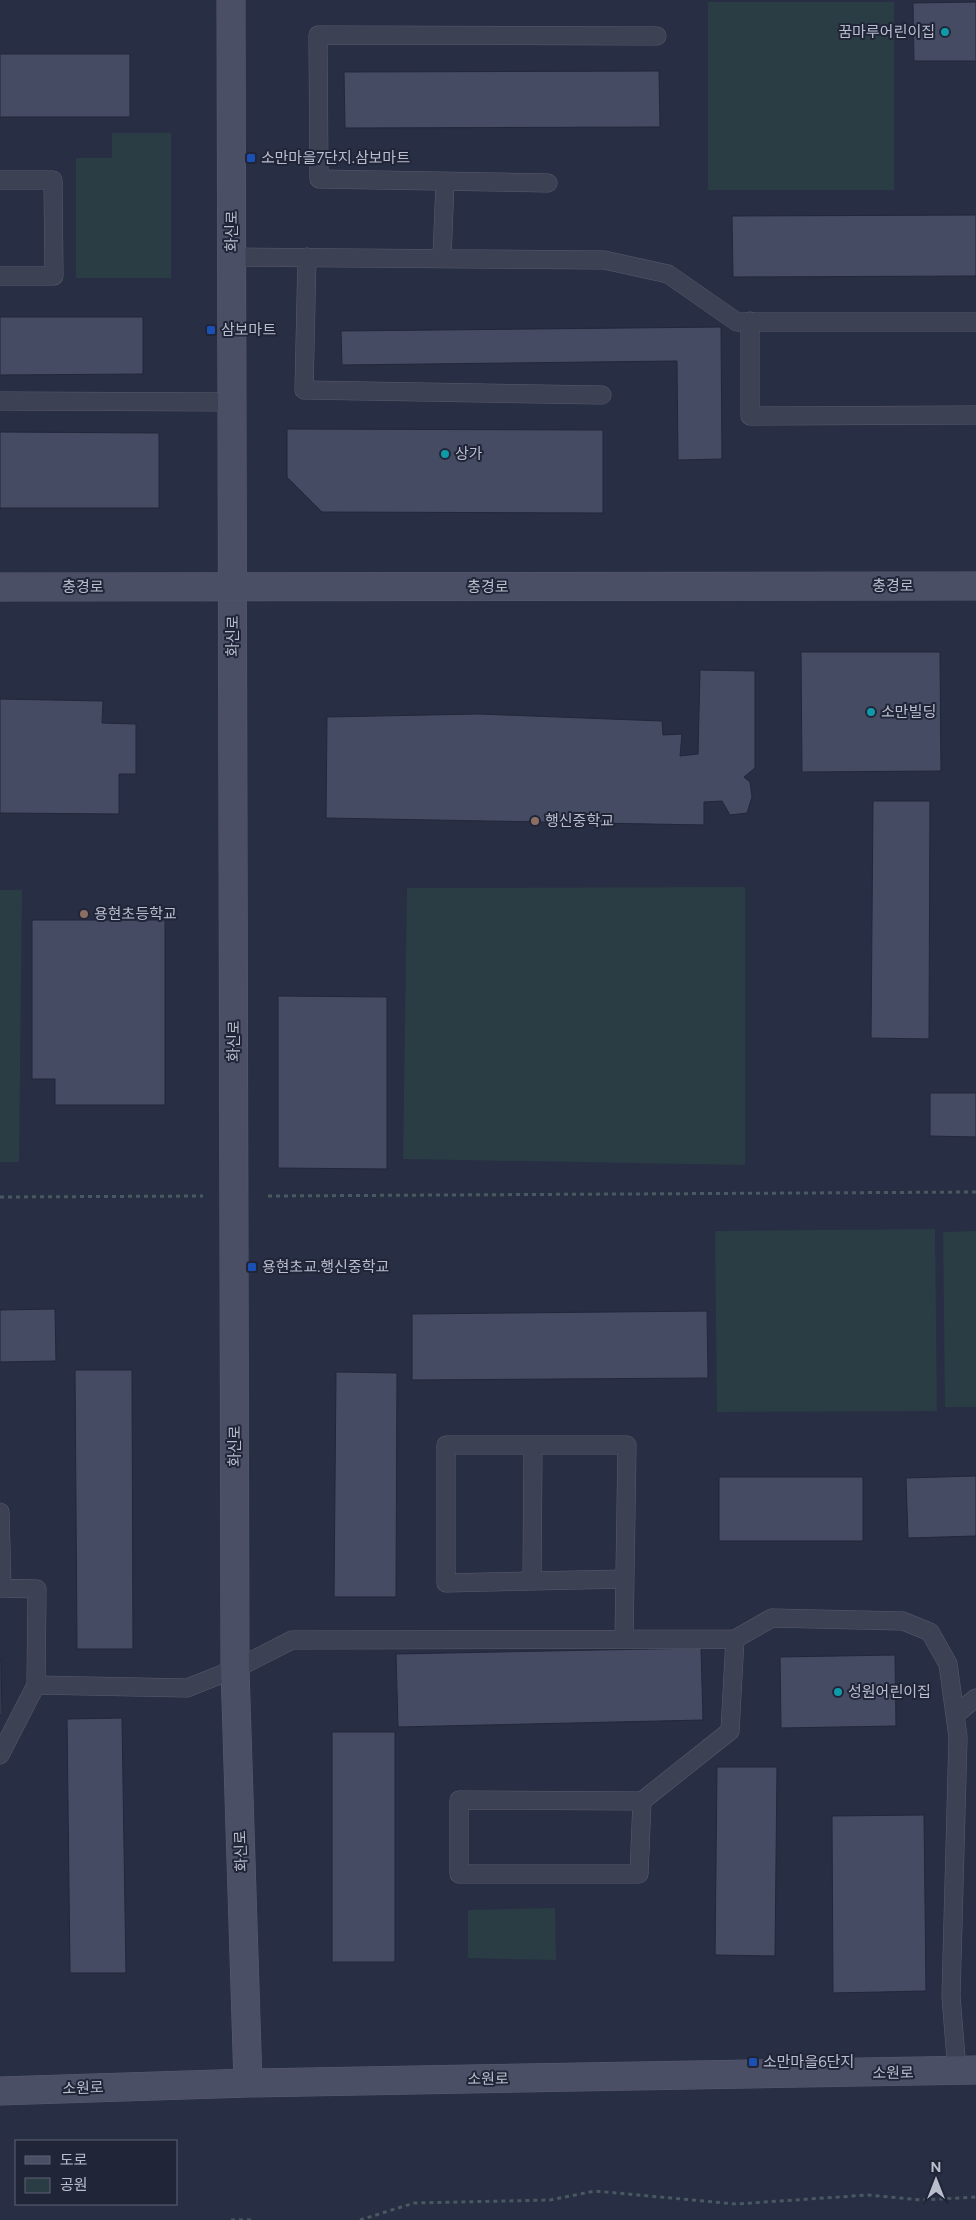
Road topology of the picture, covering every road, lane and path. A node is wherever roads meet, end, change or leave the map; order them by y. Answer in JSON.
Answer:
{"nodes":[{"id":1,"x":231,"y":0,"type":"edge"},
{"id":2,"x":657,"y":36,"type":"dead end"},
{"id":3,"x":0,"y":180,"type":"edge"},
{"id":4,"x":445,"y":182,"type":"junction"},
{"id":5,"x":548,"y":183,"type":"dead end"},
{"id":6,"x":232,"y":257,"type":"junction"},
{"id":7,"x":307,"y":257,"type":"junction"},
{"id":8,"x":442,"y":258,"type":"junction"},
{"id":9,"x":0,"y":276,"type":"edge"},
{"id":10,"x":750,"y":321,"type":"junction"},
{"id":11,"x":976,"y":322,"type":"edge"},
{"id":12,"x":602,"y":395,"type":"dead end"},
{"id":13,"x":0,"y":401,"type":"edge"},
{"id":14,"x":232,"y":402,"type":"junction"},
{"id":15,"x":976,"y":415,"type":"edge"},
{"id":16,"x":976,"y":586,"type":"edge"},
{"id":17,"x":0,"y":587,"type":"edge"},
{"id":18,"x":233,"y":587,"type":"junction"},
{"id":19,"x":976,"y":1192,"type":"edge"},
{"id":20,"x":203,"y":1196,"type":"dead end"},
{"id":21,"x":268,"y":1196,"type":"dead end"},
{"id":22,"x":0,"y":1198,"type":"edge"},
{"id":23,"x":533,"y":1445,"type":"junction"},
{"id":24,"x":0,"y":1512,"type":"edge"},
{"id":25,"x":0,"y":1544,"type":"edge"},
{"id":26,"x":624,"y":1580,"type":"junction"},
{"id":27,"x":532,"y":1581,"type":"junction"},
{"id":28,"x":1,"y":1588,"type":"edge"},
{"id":29,"x":624,"y":1639,"type":"junction"},
{"id":30,"x":735,"y":1639,"type":"junction"},
{"id":31,"x":235,"y":1669,"type":"junction"},
{"id":32,"x":36,"y":1685,"type":"junction"},
{"id":33,"x":976,"y":1698,"type":"edge"},
{"id":34,"x":955,"y":1715,"type":"junction"},
{"id":35,"x":0,"y":1755,"type":"edge"},
{"id":36,"x":642,"y":1801,"type":"junction"},
{"id":37,"x":967,"y":2070,"type":"edge"},
{"id":38,"x":248,"y":2083,"type":"junction"},
{"id":39,"x":0,"y":2091,"type":"edge"},
{"id":40,"x":976,"y":2197,"type":"edge"},
{"id":41,"x":231,"y":2220,"type":"edge"},
{"id":42,"x":253,"y":2220,"type":"edge"},
{"id":43,"x":360,"y":2220,"type":"edge"}],
"edges":[{"from":1,"to":6,"type":"main road","name":"화신로"},
{"from":2,"to":4,"type":"lane"},
{"from":3,"to":9,"type":"lane"},
{"from":4,"to":5,"type":"lane"},
{"from":4,"to":8,"type":"lane"},
{"from":6,"to":7,"type":"lane"},
{"from":6,"to":14,"type":"main road","name":"화신로"},
{"from":7,"to":8,"type":"lane"},
{"from":7,"to":12,"type":"lane"},
{"from":8,"to":10,"type":"lane"},
{"from":10,"to":11,"type":"lane"},
{"from":10,"to":15,"type":"lane"},
{"from":13,"to":14,"type":"lane"},
{"from":14,"to":18,"type":"main road","name":"화신로"},
{"from":16,"to":18,"type":"main road","name":"충경로"},
{"from":17,"to":18,"type":"main road","name":"충경로"},
{"from":18,"to":31,"type":"main road","name":"화신로"},
{"from":19,"to":21,"type":"path"},
{"from":20,"to":22,"type":"path"},
{"from":23,"to":26,"type":"lane"},
{"from":23,"to":27,"type":"lane"},
{"from":23,"to":27,"type":"lane"},
{"from":24,"to":25,"type":"lane"},
{"from":25,"to":28,"type":"lane"},
{"from":26,"to":27,"type":"lane"},
{"from":26,"to":29,"type":"lane"},
{"from":28,"to":32,"type":"lane"},
{"from":29,"to":30,"type":"lane"},
{"from":29,"to":31,"type":"lane"},
{"from":30,"to":34,"type":"lane"},
{"from":30,"to":36,"type":"lane"},
{"from":31,"to":32,"type":"lane"},
{"from":31,"to":38,"type":"main road","name":"화신로"},
{"from":32,"to":35,"type":"lane"},
{"from":33,"to":34,"type":"lane"},
{"from":34,"to":37,"type":"lane"},
{"from":36,"to":36,"type":"lane"},
{"from":37,"to":38,"type":"main road","name":"소원로"},
{"from":38,"to":39,"type":"main road","name":"소원로"},
{"from":40,"to":43,"type":"path"},
{"from":41,"to":42,"type":"path"}]}
